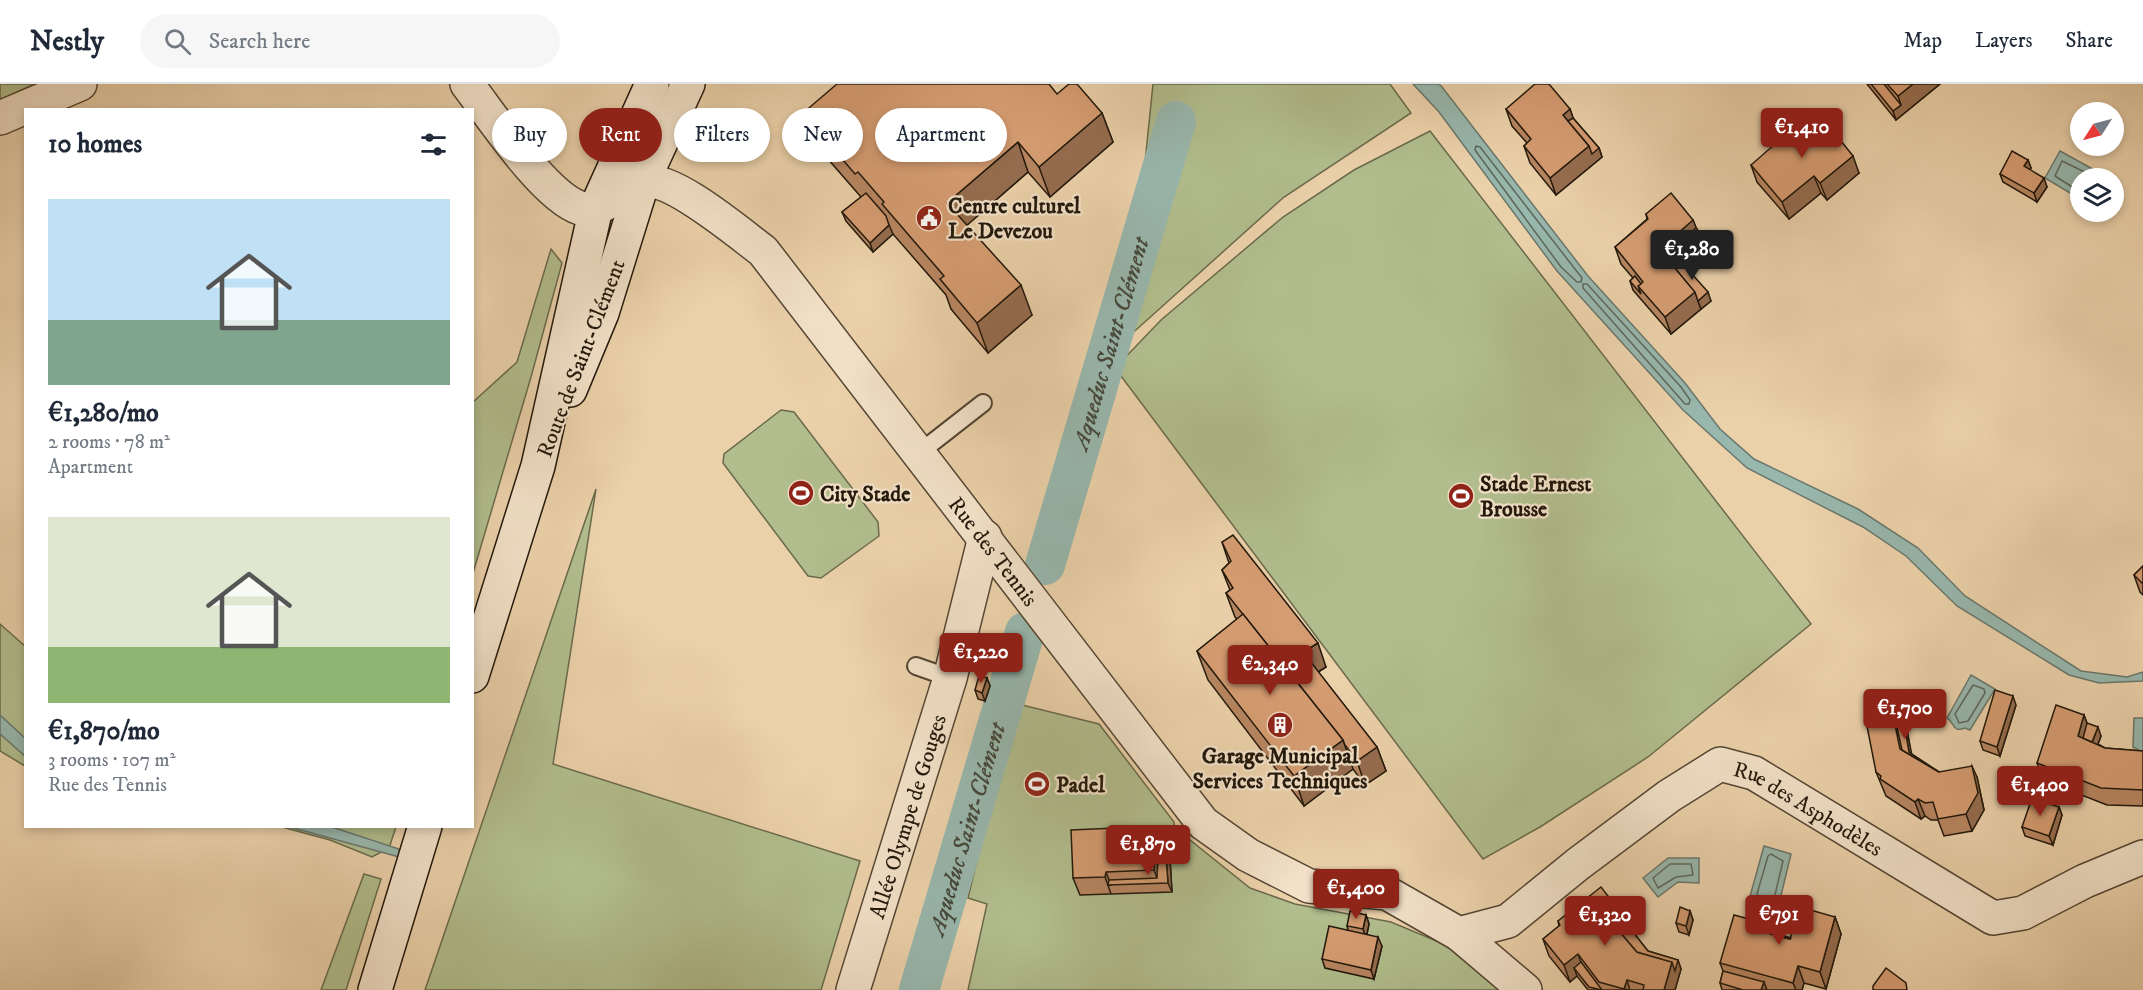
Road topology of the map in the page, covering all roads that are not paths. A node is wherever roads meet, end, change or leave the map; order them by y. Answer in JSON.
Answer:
{"nodes":[{"id":1,"x":80,"y":84,"type":"edge"},
{"id":2,"x":467,"y":84,"type":"edge"},
{"id":3,"x":652,"y":84,"type":"edge"},
{"id":4,"x":688,"y":84,"type":"edge"},
{"id":5,"x":0,"y":118,"type":"edge"},
{"id":6,"x":643,"y":182,"type":"junction"},
{"id":7,"x":596,"y":208,"type":"junction"},
{"id":8,"x":983,"y":403,"type":"dead end"},
{"id":9,"x":919,"y":453,"type":"junction"},
{"id":10,"x":538,"y":466,"type":"junction"},
{"id":11,"x":985,"y":537,"type":"junction"},
{"id":12,"x":916,"y":666,"type":"dead end"},
{"id":13,"x":474,"y":670,"type":"edge"},
{"id":14,"x":950,"y":678,"type":"junction"},
{"id":15,"x":424,"y":828,"type":"edge"},
{"id":16,"x":2143,"y":857,"type":"edge"},
{"id":17,"x":1459,"y":934,"type":"junction"},
{"id":18,"x":375,"y":990,"type":"edge"},
{"id":19,"x":853,"y":990,"type":"edge"},
{"id":20,"x":1525,"y":990,"type":"edge"}],
"edges":[{"from":1,"to":5,"type":"street"},
{"from":2,"to":7,"type":"street"},
{"from":3,"to":7,"type":"street","name":"Route de Saint-Clément"},
{"from":4,"to":6,"type":"street","name":"Route de Saint-Clément"},
{"from":6,"to":7,"type":"street"},
{"from":6,"to":9,"type":"street","name":"Rue des Tennis"},
{"from":6,"to":10,"type":"street","name":"Route de Saint-Clément"},
{"from":7,"to":10,"type":"street","name":"Route de Saint-Clément"},
{"from":8,"to":9,"type":"lane"},
{"from":9,"to":11,"type":"street","name":"Rue des Tennis"},
{"from":10,"to":13,"type":"street"},
{"from":11,"to":14,"type":"street","name":"Allée Olympe de Gouges"},
{"from":11,"to":17,"type":"street","name":"Rue des Tennis"},
{"from":12,"to":14,"type":"lane"},
{"from":14,"to":19,"type":"street","name":"Allée Olympe de Gouges"},
{"from":15,"to":18,"type":"street"},
{"from":16,"to":17,"type":"street","name":"Rue des Asphodèles"},
{"from":17,"to":20,"type":"street","name":"Rue des Tennis"}]}
